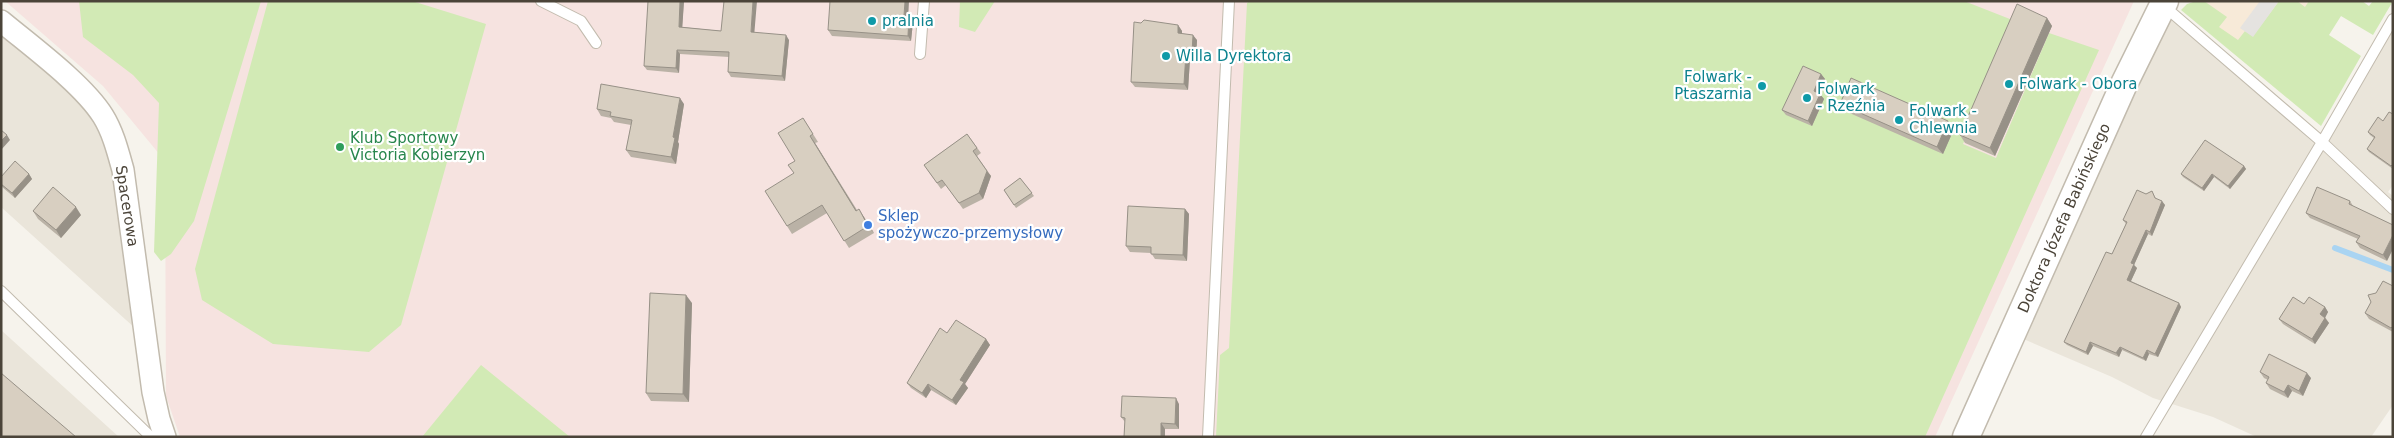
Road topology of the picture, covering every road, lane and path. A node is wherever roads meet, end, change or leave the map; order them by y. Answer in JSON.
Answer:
{"nodes":[{"id":1,"x":541,"y":1,"type":"edge"},
{"id":2,"x":924,"y":1,"type":"edge"},
{"id":3,"x":1229,"y":1,"type":"edge"},
{"id":4,"x":2164,"y":3,"type":"edge"},
{"id":5,"x":2393,"y":19,"type":"edge"},
{"id":6,"x":1,"y":21,"type":"edge"},
{"id":7,"x":596,"y":43,"type":"dead end"},
{"id":8,"x":920,"y":54,"type":"dead end"},
{"id":9,"x":2322,"y":142,"type":"junction"},
{"id":10,"x":2393,"y":209,"type":"edge"},
{"id":11,"x":1,"y":291,"type":"edge"},
{"id":12,"x":151,"y":437,"type":"edge"},
{"id":13,"x":165,"y":437,"type":"edge"},
{"id":14,"x":1208,"y":437,"type":"edge"},
{"id":15,"x":1966,"y":437,"type":"edge"},
{"id":16,"x":2146,"y":437,"type":"edge"}],
"edges":[{"from":1,"to":7,"type":"lane"},
{"from":2,"to":8,"type":"lane"},
{"from":3,"to":14,"type":"lane"},
{"from":4,"to":9,"type":"lane"},
{"from":4,"to":15,"type":"street","name":"Doktora Józefa Babińskiego"},
{"from":5,"to":9,"type":"lane"},
{"from":6,"to":13,"type":"street","name":"Spacerowa"},
{"from":9,"to":10,"type":"lane"},
{"from":9,"to":16,"type":"lane"},
{"from":11,"to":12,"type":"lane"}]}
